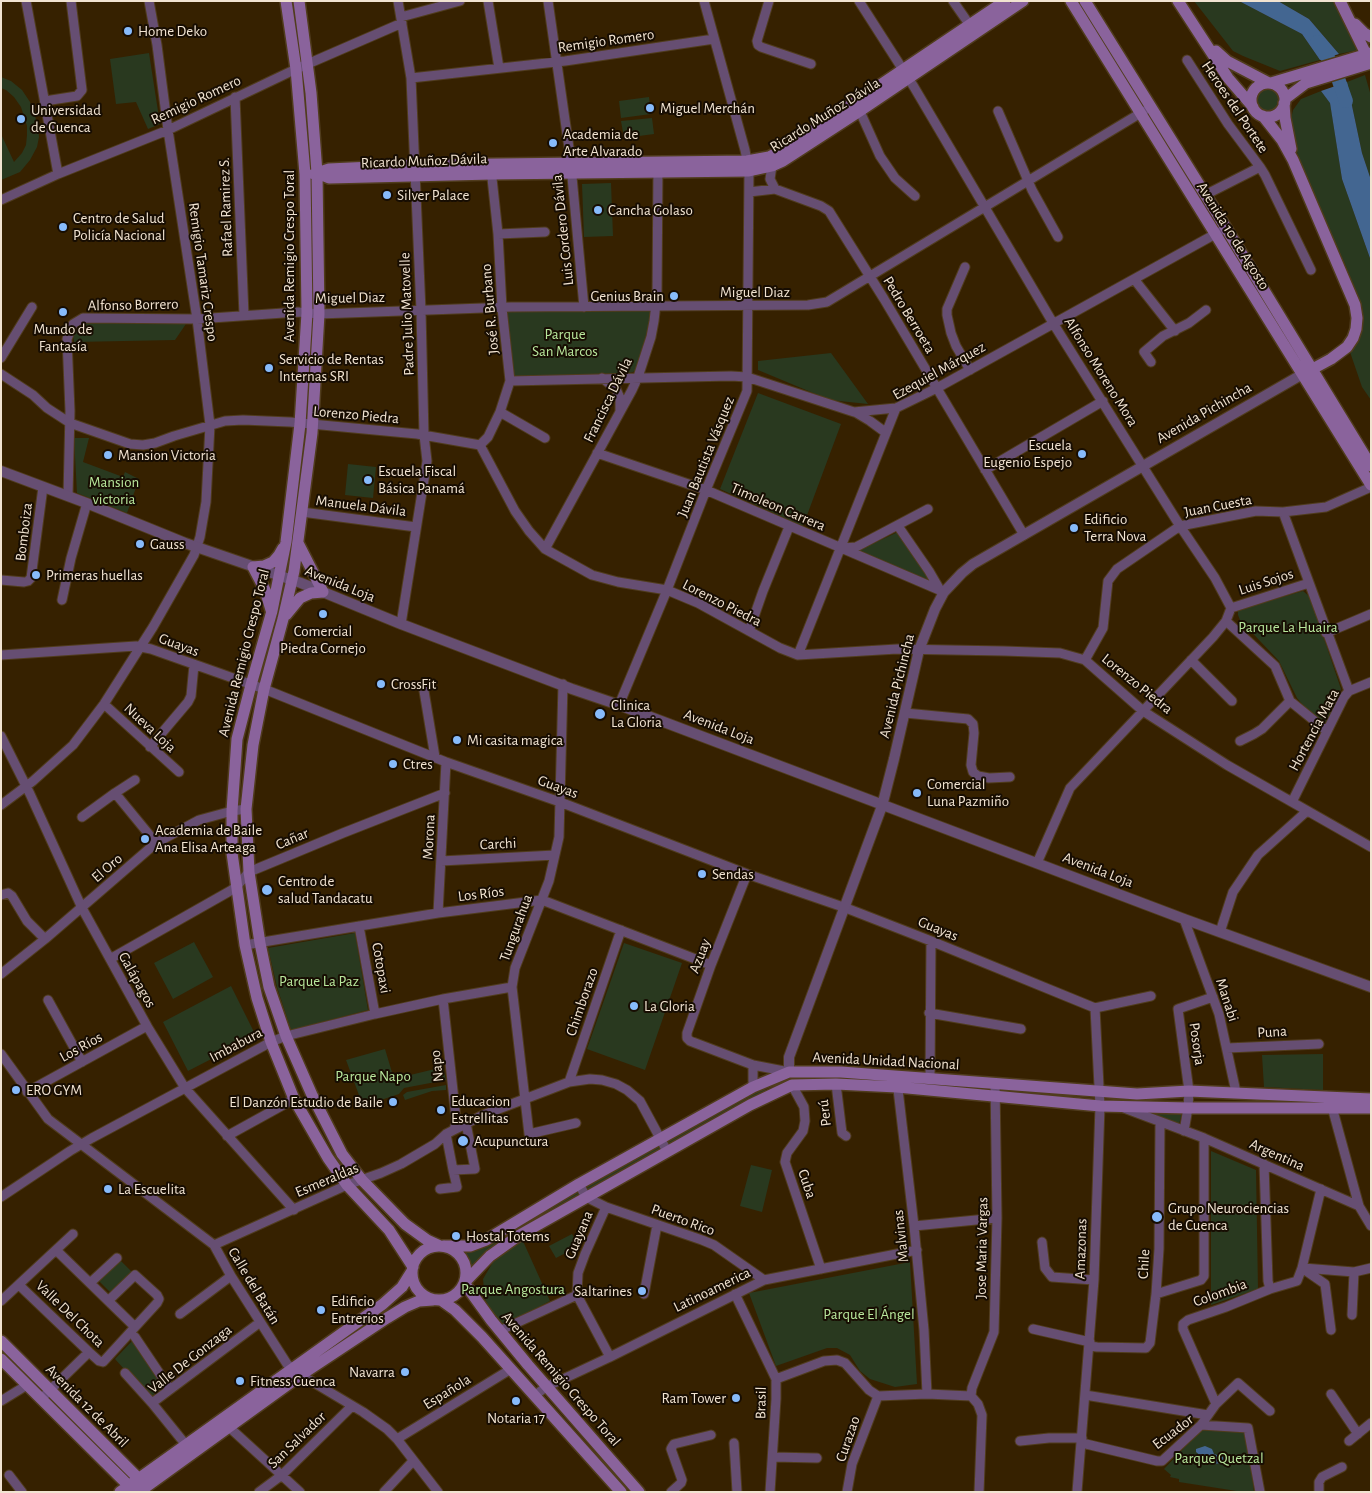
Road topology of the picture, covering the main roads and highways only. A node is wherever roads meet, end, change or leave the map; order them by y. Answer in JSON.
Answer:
{"nodes":[{"id":1,"x":286,"y":1,"type":"edge"},
{"id":2,"x":299,"y":1,"type":"edge"},
{"id":3,"x":1005,"y":1,"type":"edge"},
{"id":4,"x":1023,"y":1,"type":"edge"},
{"id":5,"x":1071,"y":1,"type":"edge"},
{"id":6,"x":1085,"y":1,"type":"edge"},
{"id":7,"x":1178,"y":1,"type":"edge"},
{"id":8,"x":1340,"y":1,"type":"edge"},
{"id":9,"x":1350,"y":20,"type":"junction"},
{"id":10,"x":1371,"y":37,"type":"edge"},
{"id":11,"x":1203,"y":39,"type":"junction"},
{"id":12,"x":1370,"y":59,"type":"edge"},
{"id":13,"x":906,"y":75,"type":"junction"},
{"id":14,"x":1315,"y":75,"type":"junction"},
{"id":15,"x":1270,"y":83,"type":"junction"},
{"id":16,"x":1284,"y":101,"type":"junction"},
{"id":17,"x":857,"y":107,"type":"junction"},
{"id":18,"x":1253,"y":107,"type":"junction"},
{"id":19,"x":1145,"y":110,"type":"junction"},
{"id":20,"x":1263,"y":116,"type":"junction"},
{"id":21,"x":1293,"y":160,"type":"junction"},
{"id":22,"x":748,"y":166,"type":"junction"},
{"id":23,"x":317,"y":173,"type":"junction"},
{"id":24,"x":305,"y":174,"type":"junction"},
{"id":25,"x":1312,"y":369,"type":"junction"},
{"id":26,"x":1302,"y":375,"type":"junction"},
{"id":27,"x":306,"y":424,"type":"junction"},
{"id":28,"x":1371,"y":466,"type":"edge"},
{"id":29,"x":1371,"y":486,"type":"edge"},
{"id":30,"x":286,"y":542,"type":"junction"},
{"id":31,"x":298,"y":543,"type":"junction"},
{"id":32,"x":272,"y":611,"type":"junction"},
{"id":33,"x":283,"y":619,"type":"junction"},
{"id":34,"x":789,"y":1072,"type":"junction"},
{"id":35,"x":897,"y":1081,"type":"junction"},
{"id":36,"x":792,"y":1085,"type":"junction"},
{"id":37,"x":1371,"y":1099,"type":"edge"},
{"id":38,"x":1371,"y":1108,"type":"edge"},
{"id":39,"x":442,"y":1246,"type":"junction"},
{"id":40,"x":412,"y":1269,"type":"junction"},
{"id":41,"x":465,"y":1283,"type":"junction"},
{"id":42,"x":437,"y":1300,"type":"junction"},
{"id":43,"x":1,"y":1341,"type":"edge"},
{"id":44,"x":1,"y":1359,"type":"edge"},
{"id":45,"x":297,"y":1372,"type":"junction"},
{"id":46,"x":226,"y":1424,"type":"junction"},
{"id":47,"x":144,"y":1487,"type":"edge"},
{"id":48,"x":128,"y":1490,"type":"edge"},
{"id":49,"x":621,"y":1492,"type":"edge"},
{"id":50,"x":639,"y":1492,"type":"edge"}],
"edges":[{"from":1,"to":24,"type":"main road","name":"Avenida Remigio Crespo Toral"},
{"from":2,"to":23,"type":"main road","name":"Avenida Remigio Crespo Toral"},
{"from":3,"to":13,"type":"main road","name":"Ricardo Muñoz Dávila"},
{"from":4,"to":13,"type":"main road","name":"Ricardo Muñoz Dávila"},
{"from":5,"to":19,"type":"main road","name":"Avenida 10 de Agosto"},
{"from":6,"to":19,"type":"main road","name":"Avenida 10 de Agosto"},
{"from":7,"to":11,"type":"main road"},
{"from":8,"to":9,"type":"main road"},
{"from":9,"to":10,"type":"main road"},
{"from":9,"to":12,"type":"main road"},
{"from":11,"to":15,"type":"main road"},
{"from":11,"to":18,"type":"main road"},
{"from":12,"to":14,"type":"main road"},
{"from":13,"to":17,"type":"main road","name":"Ricardo Muñoz Dávila"},
{"from":14,"to":15,"type":"main road"},
{"from":14,"to":16,"type":"main road"},
{"from":15,"to":16,"type":"main road"},
{"from":15,"to":18,"type":"main road"},
{"from":16,"to":20,"type":"main road"},
{"from":16,"to":21,"type":"main road"},
{"from":17,"to":22,"type":"main road","name":"Ricardo Muñoz Dávila"},
{"from":17,"to":22,"type":"main road","name":"Ricardo Muñoz Dávila"},
{"from":18,"to":20,"type":"main road"},
{"from":19,"to":25,"type":"main road","name":"Avenida 10 de Agosto"},
{"from":19,"to":26,"type":"main road","name":"Avenida 10 de Agosto"},
{"from":20,"to":21,"type":"main road"},
{"from":21,"to":25,"type":"main road","name":"Avenida Pichincha"},
{"from":22,"to":23,"type":"main road","name":"Ricardo Muñoz Dávila"},
{"from":23,"to":24,"type":"main road","name":"Ricardo Muñoz Dávila"},
{"from":23,"to":27,"type":"main road","name":"Avenida Remigio Crespo Toral"},
{"from":24,"to":27,"type":"main road","name":"Avenida Remigio Crespo Toral"},
{"from":25,"to":26,"type":"main road","name":"Avenida Pichincha"},
{"from":25,"to":28,"type":"main road","name":"Avenida 10 de Agosto"},
{"from":26,"to":29,"type":"main road","name":"Avenida 10 de Agosto"},
{"from":27,"to":30,"type":"main road","name":"Avenida Remigio Crespo Toral"},
{"from":27,"to":31,"type":"main road","name":"Avenida Remigio Crespo Toral"},
{"from":30,"to":32,"type":"main road","name":"Avenida Remigio Crespo Toral"},
{"from":30,"to":32,"type":"main road"},
{"from":31,"to":33,"type":"main road","name":"Avenida Remigio Crespo Toral"},
{"from":31,"to":33,"type":"main road"},
{"from":32,"to":40,"type":"main road","name":"Avenida Remigio Crespo Toral"},
{"from":33,"to":39,"type":"main road","name":"Avenida Remigio Crespo Toral"},
{"from":34,"to":35,"type":"main road","name":"Avenida Unidad Nacional"},
{"from":34,"to":36,"type":"main road","name":"Avenida Pichincha"},
{"from":34,"to":39,"type":"main road","name":"Avenida Unidad Nacional"},
{"from":35,"to":36,"type":"main road","name":"Avenida Unidad Nacional"},
{"from":35,"to":37,"type":"main road","name":"Avenida Unidad Nacional"},
{"from":35,"to":38,"type":"main road","name":"Avenida Unidad Nacional"},
{"from":36,"to":41,"type":"main road","name":"Avenida Unidad Nacional"},
{"from":39,"to":40,"type":"main road"},
{"from":39,"to":41,"type":"main road"},
{"from":40,"to":42,"type":"main road"},
{"from":40,"to":45,"type":"main road"},
{"from":41,"to":42,"type":"main road"},
{"from":41,"to":50,"type":"main road","name":"Avenida Remigio Crespo Toral"},
{"from":42,"to":45,"type":"main road"},
{"from":42,"to":49,"type":"main road","name":"Avenida Remigio Crespo Toral"},
{"from":43,"to":47,"type":"main road","name":"Avenida 12 de Abril"},
{"from":44,"to":48,"type":"main road","name":"Avenida 12 de Abril"},
{"from":45,"to":46,"type":"main road"},
{"from":46,"to":47,"type":"main road"},
{"from":46,"to":47,"type":"main road"},
{"from":47,"to":48,"type":"main road"}]}
